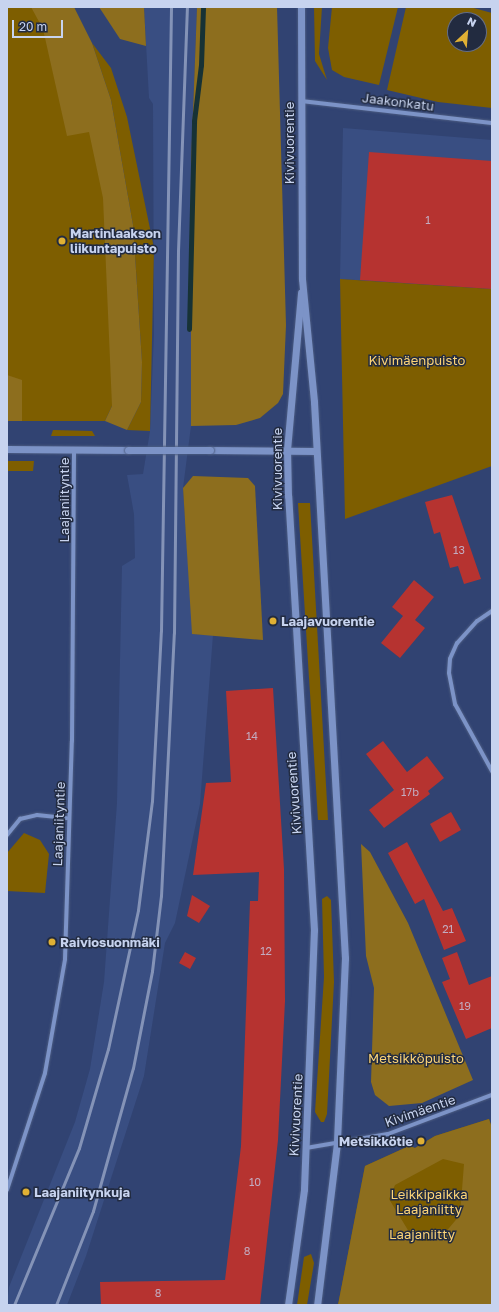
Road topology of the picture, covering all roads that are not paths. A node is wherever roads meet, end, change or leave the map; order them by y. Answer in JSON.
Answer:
{"nodes":[{"id":1,"x":301,"y":7,"type":"edge"},
{"id":2,"x":301,"y":101,"type":"junction"},
{"id":3,"x":492,"y":123,"type":"edge"},
{"id":4,"x":302,"y":279,"type":"junction"},
{"id":5,"x":7,"y":449,"type":"edge"},
{"id":6,"x":74,"y":449,"type":"junction"},
{"id":7,"x":287,"y":450,"type":"junction"},
{"id":8,"x":316,"y":451,"type":"junction"},
{"id":9,"x":492,"y":611,"type":"edge"},
{"id":10,"x":492,"y":772,"type":"edge"},
{"id":11,"x":67,"y":818,"type":"junction"},
{"id":12,"x":7,"y":835,"type":"edge"},
{"id":13,"x":492,"y":1095,"type":"edge"},
{"id":14,"x":337,"y":1143,"type":"junction"},
{"id":15,"x":306,"y":1148,"type":"junction"},
{"id":16,"x":7,"y":1190,"type":"edge"},
{"id":17,"x":288,"y":1305,"type":"edge"},
{"id":18,"x":317,"y":1305,"type":"edge"}],
"edges":[{"from":1,"to":2,"type":"street","name":"Kivivuorentie"},
{"from":2,"to":3,"type":"street","name":"Jaakonkatu"},
{"from":2,"to":4,"type":"street","name":"Kivivuorentie"},
{"from":4,"to":7,"type":"street","name":"Kivivuorentie"},
{"from":4,"to":8,"type":"street","name":"Kivivuorentie"},
{"from":5,"to":6,"type":"street"},
{"from":6,"to":7,"type":"street","bridge":true},
{"from":6,"to":11,"type":"street","name":"Laajaniityntie"},
{"from":7,"to":8,"type":"street"},
{"from":7,"to":15,"type":"street","name":"Kivivuorentie"},
{"from":8,"to":14,"type":"street","name":"Kivivuorentie"},
{"from":9,"to":10,"type":"street"},
{"from":11,"to":12,"type":"street"},
{"from":11,"to":16,"type":"street","name":"Laajaniityntie"},
{"from":13,"to":14,"type":"street","name":"Kivimäentie"},
{"from":14,"to":15,"type":"street","name":"Kivimäentie"},
{"from":14,"to":18,"type":"street","name":"Kivivuorentie"},
{"from":15,"to":17,"type":"street","name":"Kivivuorentie"}]}
